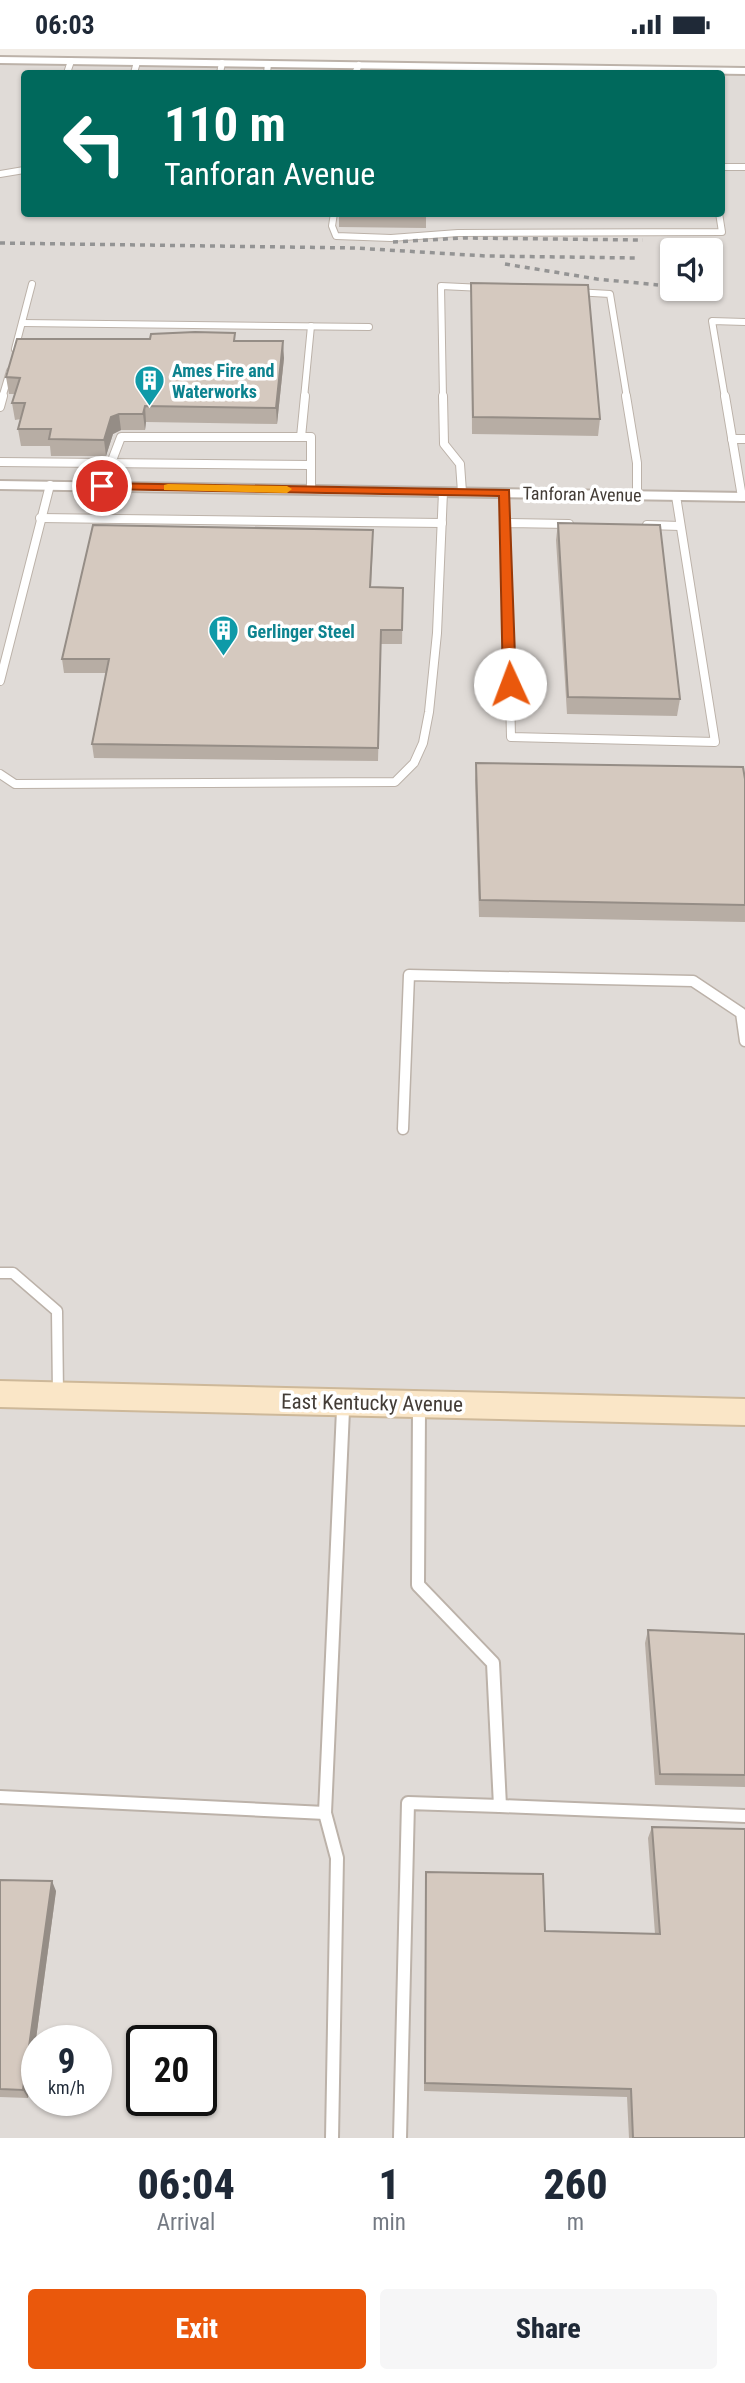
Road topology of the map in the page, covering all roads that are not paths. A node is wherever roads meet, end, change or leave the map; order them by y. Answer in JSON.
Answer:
{"nodes":[{"id":1,"x":0,"y":60,"type":"edge"},
{"id":2,"x":71,"y":61,"type":"junction"},
{"id":3,"x":136,"y":68,"type":"edge"},
{"id":4,"x":221,"y":68,"type":"edge"},
{"id":5,"x":268,"y":69,"type":"edge"},
{"id":6,"x":357,"y":69,"type":"edge"},
{"id":7,"x":68,"y":70,"type":"edge"},
{"id":8,"x":451,"y":70,"type":"edge"},
{"id":9,"x":725,"y":71,"type":"edge"},
{"id":10,"x":745,"y":71,"type":"edge"},
{"id":11,"x":725,"y":167,"type":"edge"},
{"id":12,"x":745,"y":167,"type":"edge"},
{"id":13,"x":21,"y":170,"type":"edge"},
{"id":14,"x":0,"y":174,"type":"edge"},
{"id":15,"x":333,"y":217,"type":"edge"},
{"id":16,"x":720,"y":217,"type":"edge"},
{"id":17,"x":32,"y":284,"type":"dead end"},
{"id":18,"x":493,"y":288,"type":"edge"},
{"id":19,"x":571,"y":292,"type":"edge"},
{"id":20,"x":745,"y":322,"type":"edge"},
{"id":21,"x":22,"y":323,"type":"junction"},
{"id":22,"x":312,"y":326,"type":"junction"},
{"id":23,"x":369,"y":327,"type":"dead end"},
{"id":24,"x":0,"y":407,"type":"edge"},
{"id":25,"x":301,"y":437,"type":"junction"},
{"id":26,"x":732,"y":439,"type":"junction"},
{"id":27,"x":745,"y":439,"type":"edge"},
{"id":28,"x":0,"y":462,"type":"edge"},
{"id":29,"x":111,"y":463,"type":"junction"},
{"id":30,"x":309,"y":465,"type":"junction"},
{"id":31,"x":741,"y":471,"type":"edge"},
{"id":32,"x":0,"y":485,"type":"edge"},
{"id":33,"x":50,"y":485,"type":"junction"},
{"id":34,"x":311,"y":489,"type":"junction"},
{"id":35,"x":443,"y":492,"type":"junction"},
{"id":36,"x":462,"y":492,"type":"junction"},
{"id":37,"x":504,"y":493,"type":"junction"},
{"id":38,"x":637,"y":495,"type":"junction"},
{"id":39,"x":676,"y":496,"type":"junction"},
{"id":40,"x":743,"y":497,"type":"edge"},
{"id":41,"x":40,"y":518,"type":"junction"},
{"id":42,"x":442,"y":523,"type":"junction"},
{"id":43,"x":506,"y":523,"type":"junction"},
{"id":44,"x":573,"y":524,"type":"edge"},
{"id":45,"x":640,"y":525,"type":"edge"},
{"id":46,"x":680,"y":526,"type":"junction"},
{"id":47,"x":0,"y":681,"type":"edge"},
{"id":48,"x":0,"y":774,"type":"edge"},
{"id":49,"x":745,"y":1041,"type":"edge"},
{"id":50,"x":403,"y":1129,"type":"dead end"},
{"id":51,"x":0,"y":1273,"type":"edge"},
{"id":52,"x":0,"y":1394,"type":"edge"},
{"id":53,"x":58,"y":1395,"type":"junction"},
{"id":54,"x":343,"y":1402,"type":"junction"},
{"id":55,"x":419,"y":1404,"type":"junction"},
{"id":56,"x":745,"y":1412,"type":"edge"},
{"id":57,"x":0,"y":1797,"type":"edge"},
{"id":58,"x":500,"y":1806,"type":"junction"},
{"id":59,"x":326,"y":1813,"type":"junction"},
{"id":60,"x":745,"y":1816,"type":"edge"},
{"id":61,"x":332,"y":2138,"type":"edge"},
{"id":62,"x":400,"y":2138,"type":"edge"}],
"edges":[{"from":1,"to":2,"type":"street"},
{"from":2,"to":3,"type":"street"},
{"from":2,"to":7,"type":"lane"},
{"from":3,"to":4,"type":"street"},
{"from":4,"to":5,"type":"street"},
{"from":5,"to":6,"type":"street"},
{"from":6,"to":8,"type":"street"},
{"from":9,"to":10,"type":"street"},
{"from":11,"to":12,"type":"lane"},
{"from":13,"to":14,"type":"lane"},
{"from":15,"to":16,"type":"lane"},
{"from":17,"to":21,"type":"lane"},
{"from":18,"to":36,"type":"lane"},
{"from":19,"to":38,"type":"lane"},
{"from":20,"to":26,"type":"lane"},
{"from":21,"to":22,"type":"lane"},
{"from":21,"to":24,"type":"lane"},
{"from":22,"to":23,"type":"lane"},
{"from":22,"to":25,"type":"lane"},
{"from":25,"to":29,"type":"lane"},
{"from":25,"to":30,"type":"lane"},
{"from":26,"to":27,"type":"lane"},
{"from":26,"to":31,"type":"lane"},
{"from":28,"to":29,"type":"lane"},
{"from":29,"to":30,"type":"lane"},
{"from":30,"to":34,"type":"lane"},
{"from":31,"to":40,"type":"lane"},
{"from":32,"to":33,"type":"street","name":"Tanforan Avenue"},
{"from":33,"to":34,"type":"street","name":"Tanforan Avenue"},
{"from":33,"to":41,"type":"lane"},
{"from":34,"to":35,"type":"street","name":"Tanforan Avenue"},
{"from":35,"to":36,"type":"street","name":"Tanforan Avenue"},
{"from":35,"to":42,"type":"lane"},
{"from":36,"to":37,"type":"street","name":"Tanforan Avenue"},
{"from":37,"to":38,"type":"street","name":"Tanforan Avenue"},
{"from":37,"to":43,"type":"lane"},
{"from":38,"to":39,"type":"street","name":"Tanforan Avenue"},
{"from":39,"to":40,"type":"street","name":"Tanforan Avenue"},
{"from":39,"to":46,"type":"lane"},
{"from":41,"to":42,"type":"lane"},
{"from":41,"to":47,"type":"lane"},
{"from":42,"to":48,"type":"lane"},
{"from":43,"to":44,"type":"lane"},
{"from":43,"to":46,"type":"lane"},
{"from":45,"to":46,"type":"lane"},
{"from":49,"to":50,"type":"lane"},
{"from":51,"to":53,"type":"lane"},
{"from":52,"to":53,"type":"street","name":"East Kentucky Avenue"},
{"from":53,"to":54,"type":"street","name":"East Kentucky Avenue"},
{"from":54,"to":55,"type":"street","name":"East Kentucky Avenue"},
{"from":54,"to":59,"type":"lane"},
{"from":55,"to":56,"type":"street","name":"East Kentucky Avenue"},
{"from":55,"to":58,"type":"lane"},
{"from":57,"to":59,"type":"lane"},
{"from":58,"to":60,"type":"lane"},
{"from":58,"to":62,"type":"lane"},
{"from":59,"to":61,"type":"lane"}]}
